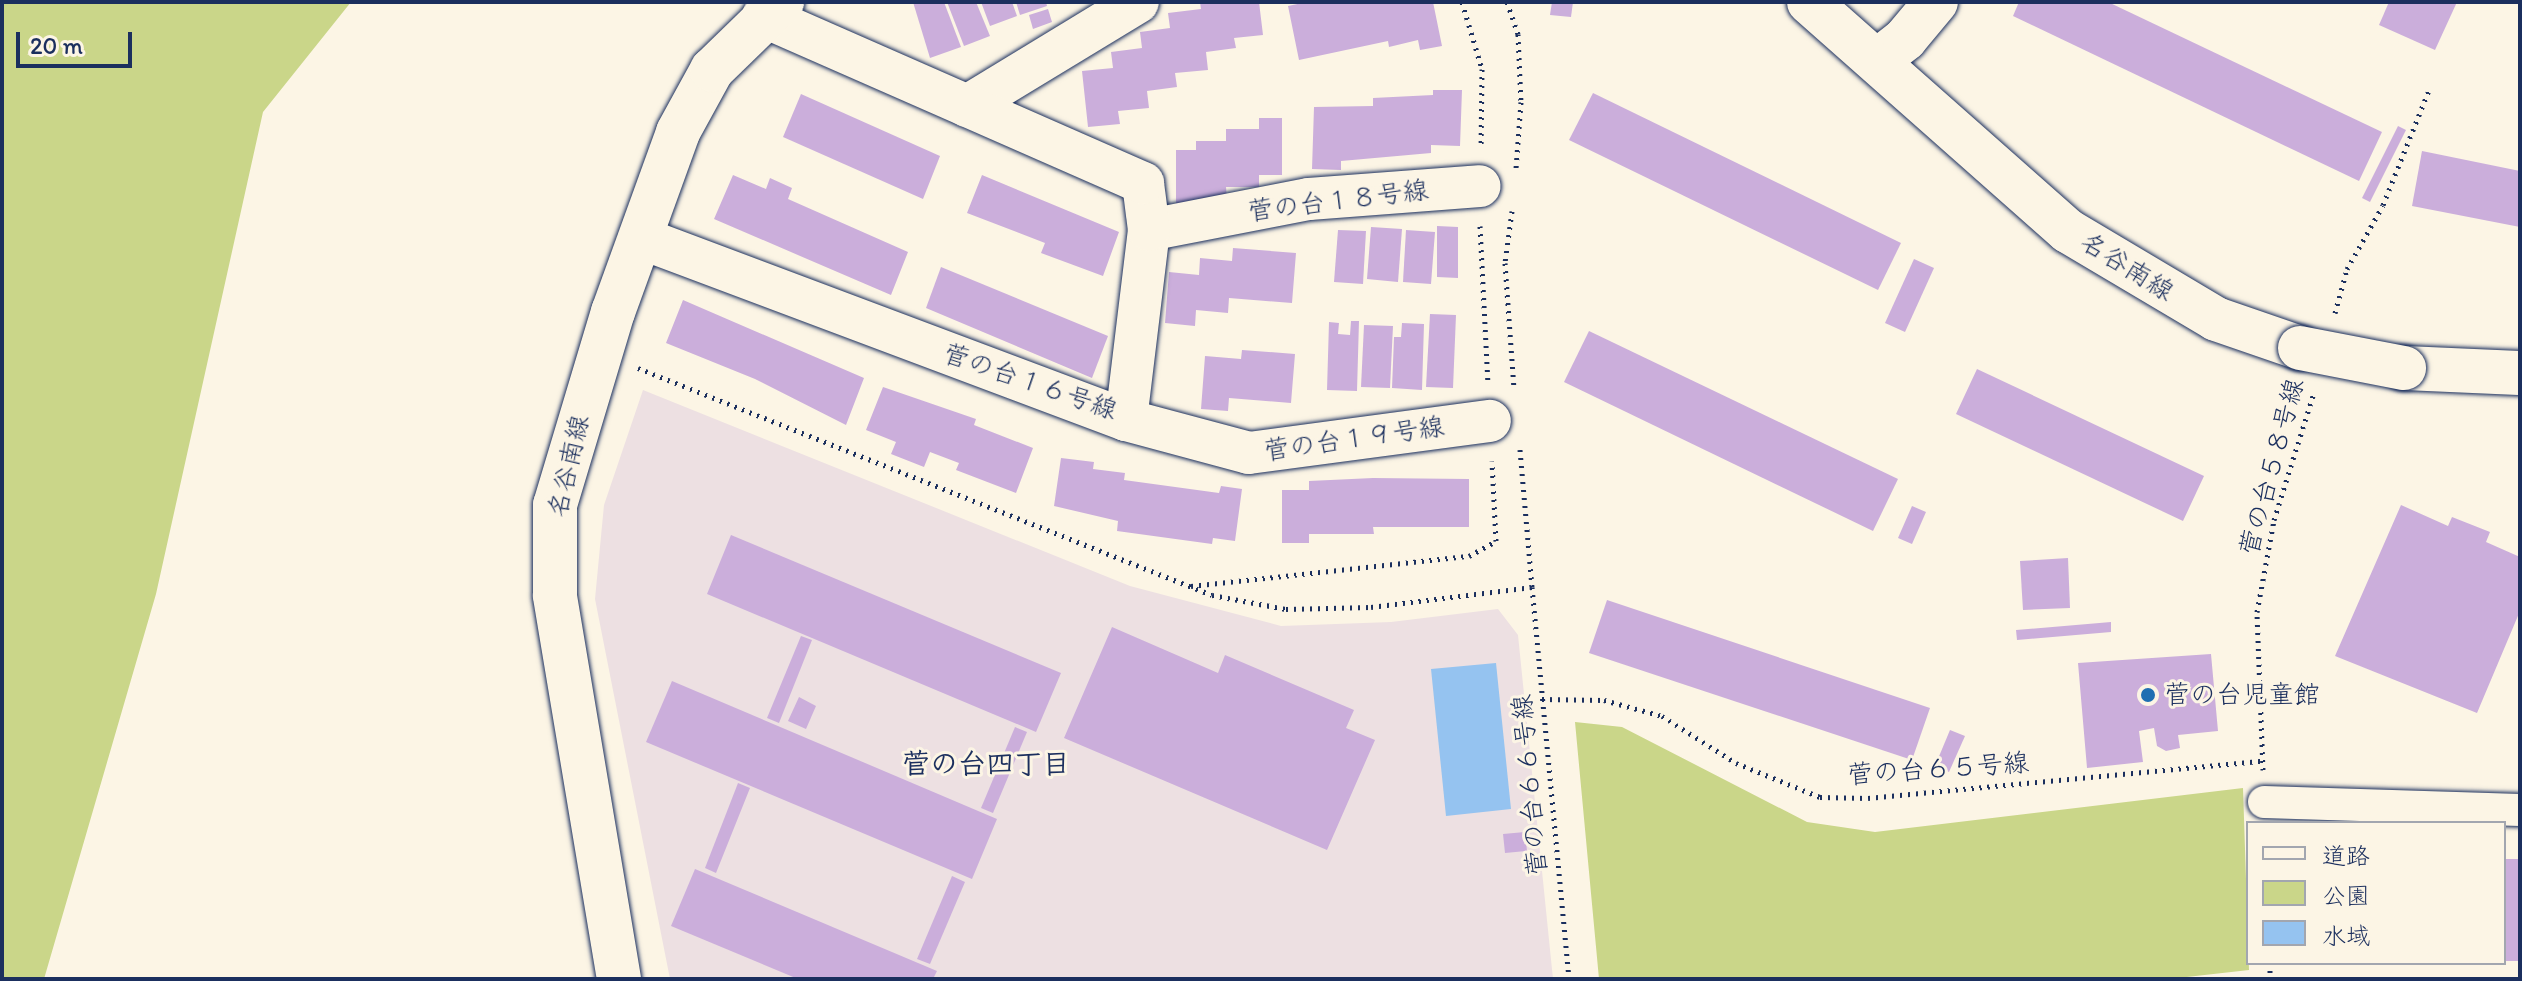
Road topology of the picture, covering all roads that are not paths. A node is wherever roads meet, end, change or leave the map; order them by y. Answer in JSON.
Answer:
{"nodes":[{"id":1,"x":1138,"y":2,"type":"edge"},
{"id":2,"x":1809,"y":2,"type":"edge"},
{"id":3,"x":1936,"y":2,"type":"edge"},
{"id":4,"x":773,"y":9,"type":"edge"},
{"id":5,"x":1891,"y":50,"type":"junction"},
{"id":6,"x":967,"y":106,"type":"junction"},
{"id":7,"x":1480,"y":186,"type":"road end"},
{"id":8,"x":1149,"y":230,"type":"junction"},
{"id":9,"x":641,"y":238,"type":"junction"},
{"id":10,"x":2520,"y":373,"type":"edge"},
{"id":11,"x":1126,"y":420,"type":"junction"},
{"id":12,"x":1490,"y":421,"type":"road end"},
{"id":13,"x":2264,"y":802,"type":"road end"},
{"id":14,"x":2520,"y":810,"type":"edge"},
{"id":15,"x":619,"y":979,"type":"edge"}],
"edges":[{"from":1,"to":6,"type":"street"},
{"from":2,"to":5,"type":"street","name":"名谷南線"},
{"from":3,"to":5,"type":"street"},
{"from":4,"to":6,"type":"street","name":"菅の台１６号線"},
{"from":4,"to":9,"type":"street","name":"名谷南線"},
{"from":5,"to":10,"type":"street","name":"名谷南線","bridge":true},
{"from":6,"to":8,"type":"street","name":"菅の台１６号線"},
{"from":7,"to":8,"type":"street","name":"菅の台１８号線"},
{"from":8,"to":11,"type":"street","name":"菅の台１６号線"},
{"from":9,"to":11,"type":"street","name":"菅の台１６号線"},
{"from":9,"to":15,"type":"street","name":"名谷南線"},
{"from":11,"to":12,"type":"street","name":"菅の台１９号線"},
{"from":13,"to":14,"type":"street"}]}
